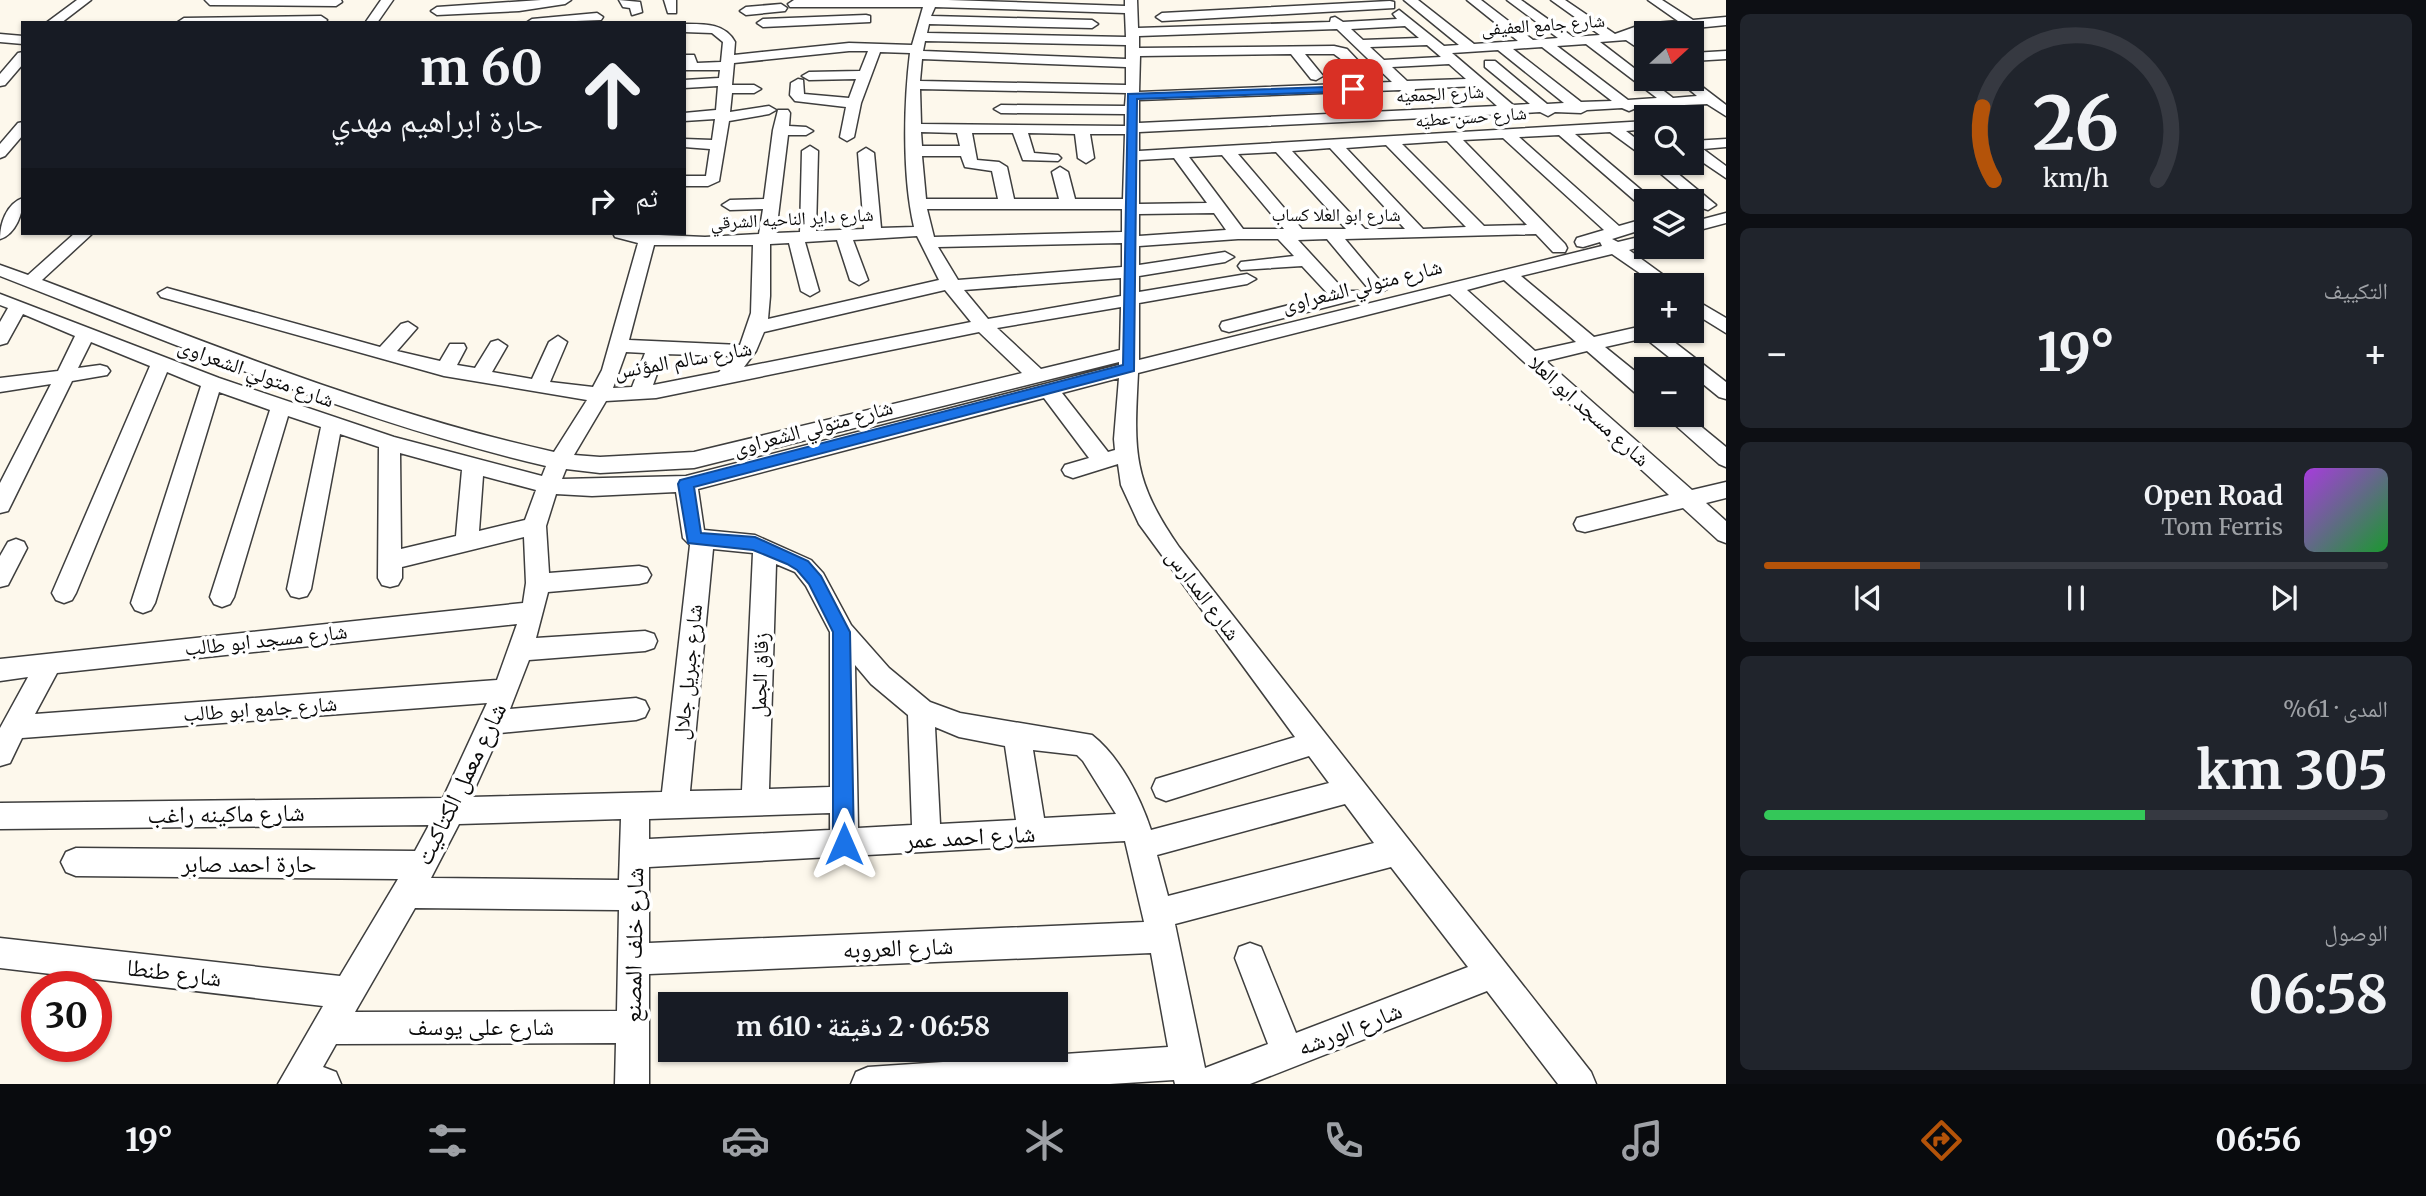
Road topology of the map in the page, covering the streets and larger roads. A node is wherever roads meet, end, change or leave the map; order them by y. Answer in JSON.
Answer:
{"nodes":[{"id":1,"x":85,"y":0,"type":"edge"},
{"id":2,"x":210,"y":0,"type":"edge"},
{"id":3,"x":387,"y":0,"type":"edge"},
{"id":4,"x":562,"y":0,"type":"edge"},
{"id":5,"x":625,"y":0,"type":"edge"},
{"id":6,"x":1410,"y":0,"type":"edge"},
{"id":7,"x":1473,"y":0,"type":"edge"},
{"id":8,"x":1513,"y":0,"type":"edge"},
{"id":9,"x":1557,"y":0,"type":"edge"},
{"id":10,"x":1654,"y":0,"type":"edge"},
{"id":11,"x":336,"y":1,"type":"edge"},
{"id":12,"x":541,"y":2,"type":"edge"},
{"id":13,"x":1387,"y":3,"type":"edge"},
{"id":14,"x":512,"y":5,"type":"edge"},
{"id":15,"x":795,"y":9,"type":"edge"},
{"id":16,"x":1322,"y":9,"type":"junction"},
{"id":17,"x":438,"y":11,"type":"edge"},
{"id":18,"x":636,"y":12,"type":"dead end"},
{"id":19,"x":700,"y":12,"type":"dead end"},
{"id":20,"x":924,"y":12,"type":"edge"},
{"id":21,"x":597,"y":17,"type":"dead end"},
{"id":22,"x":873,"y":19,"type":"dead end"},
{"id":23,"x":55,"y":21,"type":"edge"},
{"id":24,"x":184,"y":21,"type":"edge"},
{"id":25,"x":321,"y":21,"type":"edge"},
{"id":26,"x":372,"y":21,"type":"edge"},
{"id":27,"x":524,"y":21,"type":"edge"},
{"id":28,"x":554,"y":21,"type":"edge"},
{"id":29,"x":1686,"y":21,"type":"edge"},
{"id":30,"x":1726,"y":21,"type":"edge"},
{"id":31,"x":1409,"y":22,"type":"junction"},
{"id":32,"x":1704,"y":22,"type":"edge"},
{"id":33,"x":1707,"y":22,"type":"junction"},
{"id":34,"x":1340,"y":26,"type":"junction"},
{"id":35,"x":686,"y":28,"type":"edge"},
{"id":36,"x":704,"y":28,"type":"junction"},
{"id":37,"x":1128,"y":29,"type":"edge"},
{"id":38,"x":1634,"y":29,"type":"edge"},
{"id":39,"x":767,"y":30,"type":"dead end"},
{"id":40,"x":1625,"y":30,"type":"junction"},
{"id":41,"x":1230,"y":31,"type":"junction"},
{"id":42,"x":1473,"y":31,"type":"dead end"},
{"id":43,"x":725,"y":34,"type":"junction"},
{"id":44,"x":891,"y":35,"type":"dead end"},
{"id":45,"x":1726,"y":35,"type":"edge"},
{"id":46,"x":0,"y":38,"type":"edge"},
{"id":47,"x":1613,"y":38,"type":"junction"},
{"id":48,"x":1634,"y":38,"type":"edge"},
{"id":49,"x":21,"y":40,"type":"edge"},
{"id":50,"x":1589,"y":40,"type":"junction"},
{"id":51,"x":1571,"y":41,"type":"junction"},
{"id":52,"x":1538,"y":43,"type":"junction"},
{"id":53,"x":1360,"y":44,"type":"junction"},
{"id":54,"x":1436,"y":46,"type":"junction"},
{"id":55,"x":1497,"y":46,"type":"junction"},
{"id":56,"x":917,"y":47,"type":"junction"},
{"id":57,"x":1471,"y":48,"type":"junction"},
{"id":58,"x":880,"y":49,"type":"junction"},
{"id":59,"x":691,"y":50,"type":"edge"},
{"id":60,"x":1245,"y":51,"type":"junction"},
{"id":61,"x":1294,"y":51,"type":"junction"},
{"id":62,"x":1704,"y":52,"type":"edge"},
{"id":63,"x":804,"y":53,"type":"junction"},
{"id":64,"x":1726,"y":55,"type":"edge"},
{"id":65,"x":21,"y":58,"type":"edge"},
{"id":66,"x":1453,"y":60,"type":"junction"},
{"id":67,"x":727,"y":63,"type":"junction"},
{"id":68,"x":1380,"y":64,"type":"junction"},
{"id":69,"x":1490,"y":64,"type":"dead end"},
{"id":70,"x":1054,"y":67,"type":"dead end"},
{"id":71,"x":1357,"y":67,"type":"dead end"},
{"id":72,"x":1006,"y":68,"type":"dead end"},
{"id":73,"x":864,"y":75,"type":"junction"},
{"id":74,"x":1316,"y":76,"type":"dead end"},
{"id":75,"x":0,"y":82,"type":"edge"},
{"id":76,"x":1478,"y":82,"type":"junction"},
{"id":77,"x":686,"y":84,"type":"edge"},
{"id":78,"x":912,"y":85,"type":"junction"},
{"id":79,"x":1404,"y":86,"type":"junction"},
{"id":80,"x":1006,"y":87,"type":"junction"},
{"id":81,"x":1057,"y":88,"type":"junction"},
{"id":82,"x":724,"y":89,"type":"junction"},
{"id":83,"x":1704,"y":89,"type":"edge"},
{"id":84,"x":1713,"y":93,"type":"junction"},
{"id":85,"x":692,"y":98,"type":"dead end"},
{"id":86,"x":749,"y":102,"type":"junction"},
{"id":87,"x":1670,"y":102,"type":"junction"},
{"id":88,"x":855,"y":103,"type":"junction"},
{"id":89,"x":1625,"y":104,"type":"junction"},
{"id":90,"x":1576,"y":106,"type":"junction"},
{"id":91,"x":1542,"y":108,"type":"junction"},
{"id":92,"x":1001,"y":109,"type":"dead end"},
{"id":93,"x":1510,"y":109,"type":"junction"},
{"id":94,"x":776,"y":111,"type":"joint"},
{"id":95,"x":1131,"y":111,"type":"junction"},
{"id":96,"x":1634,"y":112,"type":"edge"},
{"id":97,"x":1432,"y":113,"type":"junction"},
{"id":98,"x":686,"y":117,"type":"edge"},
{"id":99,"x":722,"y":119,"type":"junction"},
{"id":100,"x":1705,"y":119,"type":"edge"},
{"id":101,"x":1634,"y":124,"type":"edge"},
{"id":102,"x":686,"y":127,"type":"edge"},
{"id":103,"x":1608,"y":127,"type":"junction"},
{"id":104,"x":914,"y":128,"type":"junction"},
{"id":105,"x":964,"y":129,"type":"junction"},
{"id":106,"x":1019,"y":129,"type":"junction"},
{"id":107,"x":780,"y":130,"type":"junction"},
{"id":108,"x":1082,"y":130,"type":"junction"},
{"id":109,"x":1566,"y":130,"type":"junction"},
{"id":110,"x":806,"y":131,"type":"dead end"},
{"id":111,"x":1535,"y":132,"type":"junction"},
{"id":112,"x":1507,"y":134,"type":"junction"},
{"id":113,"x":847,"y":137,"type":"dead end"},
{"id":114,"x":1454,"y":138,"type":"junction"},
{"id":115,"x":17,"y":140,"type":"edge"},
{"id":116,"x":1390,"y":141,"type":"junction"},
{"id":117,"x":686,"y":143,"type":"edge"},
{"id":118,"x":1726,"y":143,"type":"edge"},
{"id":119,"x":719,"y":145,"type":"junction"},
{"id":120,"x":1335,"y":145,"type":"junction"},
{"id":121,"x":1634,"y":146,"type":"edge"},
{"id":122,"x":1704,"y":146,"type":"edge"},
{"id":123,"x":1281,"y":148,"type":"junction"},
{"id":124,"x":810,"y":151,"type":"dead end"},
{"id":125,"x":915,"y":151,"type":"junction"},
{"id":126,"x":1227,"y":151,"type":"junction"},
{"id":127,"x":0,"y":153,"type":"edge"},
{"id":128,"x":866,"y":153,"type":"dead end"},
{"id":129,"x":1178,"y":153,"type":"junction"},
{"id":130,"x":1130,"y":156,"type":"junction"},
{"id":131,"x":1704,"y":156,"type":"edge"},
{"id":132,"x":971,"y":158,"type":"junction"},
{"id":133,"x":1086,"y":158,"type":"dead end"},
{"id":134,"x":1726,"y":173,"type":"edge"},
{"id":135,"x":1668,"y":175,"type":"edge"},
{"id":136,"x":686,"y":181,"type":"edge"},
{"id":137,"x":1682,"y":189,"type":"edge"},
{"id":138,"x":1634,"y":191,"type":"edge"},
{"id":139,"x":1726,"y":199,"type":"edge"},
{"id":140,"x":919,"y":204,"type":"junction"},
{"id":141,"x":1007,"y":204,"type":"junction"},
{"id":142,"x":1068,"y":204,"type":"junction"},
{"id":143,"x":730,"y":205,"type":"dead end"},
{"id":144,"x":771,"y":205,"type":"junction"},
{"id":145,"x":21,"y":206,"type":"edge"},
{"id":146,"x":1704,"y":206,"type":"edge"},
{"id":147,"x":1130,"y":207,"type":"junction"},
{"id":148,"x":1219,"y":208,"type":"junction"},
{"id":149,"x":1726,"y":218,"type":"edge"},
{"id":150,"x":1704,"y":224,"type":"edge"},
{"id":151,"x":1541,"y":229,"type":"junction"},
{"id":152,"x":1634,"y":229,"type":"edge"},
{"id":153,"x":1479,"y":232,"type":"junction"},
{"id":154,"x":1238,"y":233,"type":"junction"},
{"id":155,"x":0,"y":234,"type":"edge"},
{"id":156,"x":873,"y":234,"type":"junction"},
{"id":157,"x":1333,"y":234,"type":"junction"},
{"id":158,"x":1360,"y":234,"type":"junction"},
{"id":159,"x":1419,"y":234,"type":"junction"},
{"id":160,"x":83,"y":235,"type":"edge"},
{"id":161,"x":628,"y":235,"type":"edge"},
{"id":162,"x":843,"y":235,"type":"junction"},
{"id":163,"x":1291,"y":235,"type":"junction"},
{"id":164,"x":802,"y":237,"type":"junction"},
{"id":165,"x":926,"y":237,"type":"junction"},
{"id":166,"x":764,"y":239,"type":"junction"},
{"id":167,"x":1130,"y":239,"type":"junction"},
{"id":168,"x":1611,"y":239,"type":"junction"},
{"id":169,"x":647,"y":240,"type":"junction"},
{"id":170,"x":1634,"y":240,"type":"edge"},
{"id":171,"x":1559,"y":248,"type":"junction"},
{"id":172,"x":1225,"y":257,"type":"dead end"},
{"id":173,"x":1307,"y":260,"type":"junction"},
{"id":174,"x":0,"y":270,"type":"edge"},
{"id":175,"x":1130,"y":272,"type":"junction"},
{"id":176,"x":1653,"y":273,"type":"edge"},
{"id":177,"x":1507,"y":274,"type":"junction"},
{"id":178,"x":859,"y":280,"type":"dead end"},
{"id":179,"x":30,"y":282,"type":"junction"},
{"id":180,"x":951,"y":284,"type":"junction"},
{"id":181,"x":1453,"y":287,"type":"junction"},
{"id":182,"x":1378,"y":289,"type":"junction"},
{"id":183,"x":810,"y":291,"type":"dead end"},
{"id":184,"x":167,"y":293,"type":"dead end"},
{"id":185,"x":1341,"y":298,"type":"junction"},
{"id":186,"x":1130,"y":301,"type":"junction"},
{"id":187,"x":9,"y":302,"type":"edge"},
{"id":188,"x":1704,"y":311,"type":"edge"},
{"id":189,"x":1719,"y":322,"type":"edge"},
{"id":190,"x":984,"y":326,"type":"junction"},
{"id":191,"x":759,"y":327,"type":"junction"},
{"id":192,"x":408,"y":328,"type":"dead end"},
{"id":193,"x":86,"y":333,"type":"junction"},
{"id":194,"x":1634,"y":334,"type":"edge"},
{"id":195,"x":0,"y":339,"type":"edge"},
{"id":196,"x":558,"y":342,"type":"dead end"},
{"id":197,"x":1663,"y":343,"type":"edge"},
{"id":198,"x":1590,"y":344,"type":"junction"},
{"id":199,"x":498,"y":346,"type":"dead end"},
{"id":200,"x":619,"y":346,"type":"junction"},
{"id":201,"x":657,"y":347,"type":"junction"},
{"id":202,"x":457,"y":348,"type":"dead end"},
{"id":203,"x":747,"y":351,"type":"junction"},
{"id":204,"x":383,"y":355,"type":"junction"},
{"id":205,"x":1531,"y":358,"type":"junction"},
{"id":206,"x":1129,"y":360,"type":"junction"},
{"id":207,"x":161,"y":363,"type":"junction"},
{"id":208,"x":444,"y":370,"type":"junction"},
{"id":209,"x":100,"y":371,"type":"dead end"},
{"id":210,"x":64,"y":376,"type":"junction"},
{"id":211,"x":480,"y":376,"type":"junction"},
{"id":212,"x":726,"y":376,"type":"junction"},
{"id":213,"x":1634,"y":381,"type":"edge"},
{"id":214,"x":1043,"y":382,"type":"junction"},
{"id":215,"x":212,"y":383,"type":"junction"},
{"id":216,"x":0,"y":385,"type":"edge"},
{"id":217,"x":538,"y":387,"type":"junction"},
{"id":218,"x":1726,"y":392,"type":"edge"},
{"id":219,"x":640,"y":393,"type":"junction"},
{"id":220,"x":600,"y":396,"type":"junction"},
{"id":221,"x":281,"y":406,"type":"junction"},
{"id":222,"x":332,"y":424,"type":"junction"},
{"id":223,"x":1688,"y":427,"type":"edge"},
{"id":224,"x":388,"y":443,"type":"junction"},
{"id":225,"x":1114,"y":458,"type":"junction"},
{"id":226,"x":1726,"y":459,"type":"edge"},
{"id":227,"x":473,"y":467,"type":"junction"},
{"id":228,"x":1073,"y":470,"type":"dead end"},
{"id":229,"x":555,"y":473,"type":"junction"},
{"id":230,"x":686,"y":484,"type":"junction"},
{"id":231,"x":1726,"y":490,"type":"edge"},
{"id":232,"x":1688,"y":500,"type":"junction"},
{"id":233,"x":0,"y":506,"type":"edge"},
{"id":234,"x":1585,"y":524,"type":"dead end"},
{"id":235,"x":534,"y":526,"type":"junction"},
{"id":236,"x":1726,"y":534,"type":"edge"},
{"id":237,"x":702,"y":541,"type":"junction"},
{"id":238,"x":467,"y":542,"type":"junction"},
{"id":239,"x":16,"y":548,"type":"dead end"},
{"id":240,"x":765,"y":548,"type":"junction"},
{"id":241,"x":639,"y":575,"type":"dead end"},
{"id":242,"x":0,"y":578,"type":"edge"},
{"id":243,"x":538,"y":583,"type":"junction"},
{"id":244,"x":299,"y":589,"type":"dead end"},
{"id":245,"x":64,"y":593,"type":"dead end"},
{"id":246,"x":222,"y":597,"type":"dead end"},
{"id":247,"x":143,"y":603,"type":"dead end"},
{"id":248,"x":533,"y":612,"type":"junction"},
{"id":249,"x":842,"y":632,"type":"junction"},
{"id":250,"x":645,"y":641,"type":"dead end"},
{"id":251,"x":521,"y":650,"type":"junction"},
{"id":252,"x":49,"y":663,"type":"junction"},
{"id":253,"x":0,"y":670,"type":"edge"},
{"id":254,"x":506,"y":690,"type":"junction"},
{"id":255,"x":636,"y":709,"type":"dead end"},
{"id":256,"x":921,"y":710,"type":"junction"},
{"id":257,"x":493,"y":722,"type":"junction"},
{"id":258,"x":15,"y":727,"type":"junction"},
{"id":259,"x":1017,"y":736,"type":"junction"},
{"id":260,"x":1314,"y":743,"type":"junction"},
{"id":261,"x":0,"y":754,"type":"edge"},
{"id":262,"x":1167,"y":788,"type":"dead end"},
{"id":263,"x":1350,"y":790,"type":"junction"},
{"id":264,"x":843,"y":800,"type":"junction"},
{"id":265,"x":755,"y":802,"type":"junction"},
{"id":266,"x":675,"y":804,"type":"junction"},
{"id":267,"x":635,"y":806,"type":"junction"},
{"id":268,"x":451,"y":811,"type":"junction"},
{"id":269,"x":0,"y":816,"type":"edge"},
{"id":270,"x":1032,"y":834,"type":"junction"},
{"id":271,"x":1138,"y":836,"type":"junction"},
{"id":272,"x":927,"y":839,"type":"junction"},
{"id":273,"x":844,"y":844,"type":"junction"},
{"id":274,"x":1397,"y":851,"type":"junction"},
{"id":275,"x":635,"y":854,"type":"junction"},
{"id":276,"x":76,"y":862,"type":"dead end"},
{"id":277,"x":423,"y":865,"type":"junction"},
{"id":278,"x":407,"y":893,"type":"junction"},
{"id":279,"x":634,"y":895,"type":"junction"},
{"id":280,"x":1160,"y":925,"type":"junction"},
{"id":281,"x":0,"y":953,"type":"edge"},
{"id":282,"x":1250,"y":958,"type":"dead end"},
{"id":283,"x":633,"y":959,"type":"junction"},
{"id":284,"x":1492,"y":973,"type":"junction"},
{"id":285,"x":348,"y":993,"type":"junction"},
{"id":286,"x":633,"y":1027,"type":"junction"},
{"id":287,"x":329,"y":1028,"type":"junction"},
{"id":288,"x":1288,"y":1053,"type":"junction"},
{"id":289,"x":1196,"y":1077,"type":"edge"},
{"id":290,"x":305,"y":1083,"type":"edge"},
{"id":291,"x":632,"y":1084,"type":"edge"},
{"id":292,"x":868,"y":1084,"type":"edge"},
{"id":293,"x":1579,"y":1084,"type":"edge"}],
"edges":[{"from":1,"to":23,"type":"street"},
{"from":2,"to":11,"type":"street"},
{"from":2,"to":24,"type":"street"},
{"from":3,"to":26,"type":"street"},
{"from":4,"to":12,"type":"street"},
{"from":5,"to":18,"type":"street"},
{"from":6,"to":57,"type":"street"},
{"from":7,"to":52,"type":"street"},
{"from":8,"to":51,"type":"street"},
{"from":9,"to":47,"type":"street"},
{"from":10,"to":29,"type":"street"},
{"from":11,"to":25,"type":"street"},
{"from":12,"to":14,"type":"street"},
{"from":13,"to":16,"type":"street"},
{"from":13,"to":31,"type":"street"},
{"from":14,"to":17,"type":"street"},
{"from":14,"to":27,"type":"street"},
{"from":15,"to":20,"type":"street"},
{"from":15,"to":22,"type":"street"},
{"from":15,"to":39,"type":"street"},
{"from":15,"to":43,"type":"street"},
{"from":15,"to":63,"type":"street"},
{"from":16,"to":34,"type":"street"},
{"from":16,"to":37,"type":"street"},
{"from":19,"to":36,"type":"street"},
{"from":20,"to":37,"type":"street"},
{"from":20,"to":37,"type":"street"},
{"from":20,"to":56,"type":"street"},
{"from":21,"to":28,"type":"street"},
{"from":30,"to":33,"type":"street","name":"شارع جامع العفيفى"},
{"from":31,"to":34,"type":"street"},
{"from":31,"to":54,"type":"street"},
{"from":32,"to":33,"type":"street","name":"شارع جامع العفيفى"},
{"from":33,"to":45,"type":"street"},
{"from":34,"to":41,"type":"street"},
{"from":34,"to":53,"type":"street"},
{"from":35,"to":36,"type":"street"},
{"from":36,"to":43,"type":"street"},
{"from":37,"to":41,"type":"street"},
{"from":37,"to":56,"type":"street"},
{"from":37,"to":56,"type":"street"},
{"from":37,"to":60,"type":"street"},
{"from":37,"to":95,"type":"street","name":"شارع المدارس"},
{"from":38,"to":40,"type":"street","name":"شارع جامع العفيفى"},
{"from":40,"to":47,"type":"street","name":"شارع جامع العفيفى"},
{"from":40,"to":48,"type":"street"},
{"from":41,"to":60,"type":"street"},
{"from":42,"to":55,"type":"street"},
{"from":43,"to":67,"type":"street"},
{"from":44,"to":58,"type":"street"},
{"from":46,"to":49,"type":"street"},
{"from":47,"to":50,"type":"street","name":"شارع جامع العفيفى"},
{"from":50,"to":51,"type":"street","name":"شارع جامع العفيفى"},
{"from":50,"to":87,"type":"street"},
{"from":51,"to":52,"type":"street","name":"شارع جامع العفيفى"},
{"from":52,"to":55,"type":"street","name":"شارع جامع العفيفى"},
{"from":52,"to":89,"type":"street"},
{"from":53,"to":54,"type":"street","name":"شارع جامع العفيفى"},
{"from":53,"to":68,"type":"street"},
{"from":54,"to":57,"type":"street","name":"شارع جامع العفيفى"},
{"from":54,"to":66,"type":"street"},
{"from":55,"to":57,"type":"street","name":"شارع جامع العفيفى"},
{"from":55,"to":90,"type":"street"},
{"from":56,"to":58,"type":"street"},
{"from":56,"to":78,"type":"street"},
{"from":58,"to":63,"type":"street"},
{"from":58,"to":73,"type":"street"},
{"from":59,"to":67,"type":"street"},
{"from":60,"to":61,"type":"street"},
{"from":61,"to":71,"type":"street"},
{"from":61,"to":74,"type":"street"},
{"from":62,"to":64,"type":"street"},
{"from":63,"to":67,"type":"street"},
{"from":65,"to":75,"type":"street"},
{"from":66,"to":68,"type":"street"},
{"from":66,"to":76,"type":"street"},
{"from":67,"to":82,"type":"street"},
{"from":68,"to":79,"type":"street"},
{"from":69,"to":91,"type":"street"},
{"from":70,"to":81,"type":"street"},
{"from":72,"to":80,"type":"street"},
{"from":73,"to":88,"type":"street"},
{"from":73,"to":88,"type":"street"},
{"from":76,"to":79,"type":"street"},
{"from":76,"to":93,"type":"street"},
{"from":77,"to":82,"type":"street"},
{"from":78,"to":80,"type":"street"},
{"from":78,"to":104,"type":"street"},
{"from":79,"to":95,"type":"street"},
{"from":79,"to":97,"type":"street"},
{"from":80,"to":81,"type":"street"},
{"from":81,"to":95,"type":"street"},
{"from":82,"to":85,"type":"street"},
{"from":82,"to":86,"type":"street"},
{"from":82,"to":99,"type":"street"},
{"from":83,"to":84,"type":"street"},
{"from":84,"to":87,"type":"street","name":"شارع الجمعيه"},
{"from":84,"to":100,"type":"street"},
{"from":86,"to":94,"type":"street"},
{"from":86,"to":99,"type":"street"},
{"from":87,"to":89,"type":"street","name":"شارع الجمعيه"},
{"from":87,"to":100,"type":"street"},
{"from":88,"to":113,"type":"street"},
{"from":89,"to":90,"type":"street","name":"شارع الجمعيه"},
{"from":89,"to":96,"type":"street"},
{"from":90,"to":91,"type":"street","name":"شارع الجمعيه"},
{"from":90,"to":103,"type":"street"},
{"from":91,"to":93,"type":"street","name":"شارع الجمعيه"},
{"from":91,"to":109,"type":"street"},
{"from":92,"to":95,"type":"street"},
{"from":93,"to":97,"type":"street","name":"شارع الجمعيه"},
{"from":93,"to":111,"type":"street"},
{"from":94,"to":107,"type":"street"},
{"from":95,"to":97,"type":"street","name":"شارع الجمعيه"},
{"from":95,"to":108,"type":"street"},
{"from":95,"to":130,"type":"street","name":"شارع المدارس"},
{"from":97,"to":114,"type":"street"},
{"from":98,"to":99,"type":"street"},
{"from":99,"to":102,"type":"street"},
{"from":99,"to":119,"type":"street"},
{"from":101,"to":103,"type":"street","name":"شارع حسن عطيه"},
{"from":103,"to":109,"type":"street","name":"شارع حسن عطيه"},
{"from":103,"to":121,"type":"street"},
{"from":104,"to":105,"type":"street"},
{"from":104,"to":125,"type":"street"},
{"from":105,"to":106,"type":"street"},
{"from":105,"to":132,"type":"street"},
{"from":106,"to":108,"type":"street"},
{"from":106,"to":142,"type":"street"},
{"from":107,"to":110,"type":"street"},
{"from":107,"to":144,"type":"street"},
{"from":108,"to":133,"type":"street"},
{"from":109,"to":111,"type":"street","name":"شارع حسن عطيه"},
{"from":109,"to":138,"type":"street"},
{"from":111,"to":112,"type":"street","name":"شارع حسن عطيه"},
{"from":112,"to":114,"type":"street","name":"شارع حسن عطيه"},
{"from":112,"to":168,"type":"street"},
{"from":114,"to":116,"type":"street","name":"شارع حسن عطيه"},
{"from":114,"to":151,"type":"street"},
{"from":115,"to":127,"type":"street"},
{"from":116,"to":120,"type":"street","name":"شارع حسن عطيه"},
{"from":116,"to":153,"type":"street"},
{"from":117,"to":119,"type":"street"},
{"from":118,"to":122,"type":"street"},
{"from":119,"to":136,"type":"street"},
{"from":120,"to":123,"type":"street","name":"شارع حسن عطيه"},
{"from":120,"to":159,"type":"street"},
{"from":123,"to":126,"type":"street","name":"شارع حسن عطيه"},
{"from":123,"to":158,"type":"street"},
{"from":124,"to":164,"type":"street"},
{"from":125,"to":132,"type":"street"},
{"from":125,"to":140,"type":"street"},
{"from":126,"to":129,"type":"street","name":"شارع حسن عطيه"},
{"from":126,"to":163,"type":"street"},
{"from":128,"to":156,"type":"street"},
{"from":129,"to":130,"type":"street","name":"شارع حسن عطيه"},
{"from":129,"to":148,"type":"street"},
{"from":130,"to":147,"type":"street","name":"شارع المدارس"},
{"from":131,"to":134,"type":"street"},
{"from":132,"to":141,"type":"street"},
{"from":135,"to":137,"type":"street"},
{"from":139,"to":146,"type":"street"},
{"from":140,"to":141,"type":"street"},
{"from":140,"to":165,"type":"street"},
{"from":141,"to":142,"type":"street"},
{"from":142,"to":147,"type":"street"},
{"from":143,"to":144,"type":"street"},
{"from":144,"to":166,"type":"street"},
{"from":145,"to":155,"type":"street"},
{"from":147,"to":148,"type":"street"},
{"from":147,"to":167,"type":"street","name":"شارع المدارس"},
{"from":148,"to":154,"type":"street"},
{"from":149,"to":150,"type":"street"},
{"from":151,"to":153,"type":"street","name":"شارع ابو العلا كساب"},
{"from":151,"to":171,"type":"street"},
{"from":152,"to":168,"type":"street","name":"شارع متولي الشعراوى"},
{"from":153,"to":159,"type":"street","name":"شارع ابو العلا كساب"},
{"from":154,"to":163,"type":"street","name":"شارع ابو العلا كساب"},
{"from":154,"to":167,"type":"street","name":"شارع ابو العلا كساب"},
{"from":156,"to":162,"type":"street","name":"شارع داير الناحيه الشرقي"},
{"from":156,"to":165,"type":"street","name":"شارع داير الناحيه الشرقي"},
{"from":157,"to":158,"type":"street","name":"شارع ابو العلا كساب"},
{"from":157,"to":163,"type":"street","name":"شارع ابو العلا كساب"},
{"from":157,"to":182,"type":"street"},
{"from":158,"to":159,"type":"street","name":"شارع ابو العلا كساب"},
{"from":160,"to":179,"type":"street"},
{"from":161,"to":169,"type":"street","name":"شارع داير الناحيه الشرقي"},
{"from":162,"to":164,"type":"street","name":"شارع داير الناحيه الشرقي"},
{"from":162,"to":178,"type":"street"},
{"from":163,"to":173,"type":"street"},
{"from":164,"to":166,"type":"street","name":"شارع داير الناحيه الشرقي"},
{"from":164,"to":183,"type":"street"},
{"from":165,"to":167,"type":"street","name":"شارع داير الناحيه الشرقي"},
{"from":165,"to":180,"type":"street"},
{"from":166,"to":169,"type":"street","name":"شارع داير الناحيه الشرقي"},
{"from":166,"to":191,"type":"street"},
{"from":167,"to":175,"type":"street","name":"شارع المدارس"},
{"from":168,"to":170,"type":"street","name":"شارع متولي الشعراوى"},
{"from":168,"to":171,"type":"street","name":"شارع متولي الشعراوى"},
{"from":168,"to":176,"type":"street"},
{"from":168,"to":177,"type":"street","name":"شارع متولي الشعراوى"},
{"from":169,"to":200,"type":"street","name":"شارع معمل الكتاكيت"},
{"from":171,"to":182,"type":"street","name":"شارع متولي الشعراوى"},
{"from":172,"to":175,"type":"street"},
{"from":173,"to":185,"type":"street"},
{"from":173,"to":186,"type":"street","name":"شارع سالم المؤنس"},
{"from":174,"to":179,"type":"street","name":"شارع متولي الشعراوى"},
{"from":175,"to":180,"type":"street"},
{"from":175,"to":186,"type":"street","name":"شارع المدارس"},
{"from":177,"to":181,"type":"street","name":"شارع متولي الشعراوى"},
{"from":177,"to":198,"type":"street"},
{"from":179,"to":229,"type":"street","name":"شارع متولي الشعراوى"},
{"from":180,"to":190,"type":"street"},
{"from":180,"to":191,"type":"street"},
{"from":181,"to":205,"type":"street","name":"شارع مسجد ابو العلا"},
{"from":181,"to":206,"type":"street","name":"شارع متولي الشعراوى"},
{"from":182,"to":185,"type":"street","name":"شارع متولي الشعراوى"},
{"from":184,"to":204,"type":"street","name":"شارع سالم المؤنس"},
{"from":185,"to":206,"type":"street","name":"شارع متولي الشعراوى"},
{"from":186,"to":190,"type":"street","name":"شارع سالم المؤنس"},
{"from":186,"to":206,"type":"street","name":"شارع المدارس"},
{"from":187,"to":193,"type":"street","name":"شارع متولي الشعراوى"},
{"from":187,"to":195,"type":"street"},
{"from":188,"to":189,"type":"street"},
{"from":190,"to":212,"type":"street","name":"شارع سالم المؤنس"},
{"from":190,"to":214,"type":"street"},
{"from":191,"to":203,"type":"street"},
{"from":192,"to":204,"type":"street"},
{"from":193,"to":207,"type":"street","name":"شارع متولي الشعراوى"},
{"from":193,"to":210,"type":"street"},
{"from":194,"to":198,"type":"street"},
{"from":196,"to":217,"type":"street"},
{"from":197,"to":218,"type":"street"},
{"from":198,"to":205,"type":"street"},
{"from":198,"to":213,"type":"street"},
{"from":199,"to":211,"type":"street"},
{"from":200,"to":201,"type":"street"},
{"from":200,"to":220,"type":"street","name":"شارع معمل الكتاكيت"},
{"from":201,"to":203,"type":"street"},
{"from":201,"to":219,"type":"street"},
{"from":202,"to":208,"type":"street"},
{"from":203,"to":212,"type":"street"},
{"from":204,"to":208,"type":"street","name":"شارع سالم المؤنس"},
{"from":205,"to":232,"type":"street","name":"شارع مسجد ابو العلا"},
{"from":206,"to":214,"type":"street","name":"شارع متولي الشعراوى"},
{"from":206,"to":225,"type":"street","name":"شارع المدارس"},
{"from":207,"to":215,"type":"street","name":"شارع متولي الشعراوى"},
{"from":207,"to":245,"type":"street"},
{"from":208,"to":211,"type":"street","name":"شارع سالم المؤنس"},
{"from":209,"to":210,"type":"street"},
{"from":210,"to":216,"type":"street"},
{"from":210,"to":233,"type":"street"},
{"from":211,"to":217,"type":"street","name":"شارع سالم المؤنس"},
{"from":212,"to":219,"type":"street","name":"شارع سالم المؤنس"},
{"from":214,"to":225,"type":"street"},
{"from":214,"to":229,"type":"street","name":"شارع متولي الشعراوى"},
{"from":214,"to":230,"type":"street","name":"شارع متولي الشعراوى"},
{"from":215,"to":221,"type":"street","name":"شارع متولي الشعراوى"},
{"from":215,"to":247,"type":"street"},
{"from":217,"to":220,"type":"street","name":"شارع سالم المؤنس"},
{"from":219,"to":220,"type":"street","name":"شارع سالم المؤنس"},
{"from":220,"to":229,"type":"street","name":"شارع معمل الكتاكيت"},
{"from":221,"to":222,"type":"street","name":"شارع متولي الشعراوى"},
{"from":221,"to":246,"type":"street"},
{"from":222,"to":224,"type":"street","name":"شارع متولي الشعراوى"},
{"from":222,"to":244,"type":"street"},
{"from":223,"to":226,"type":"street"},
{"from":224,"to":227,"type":"street","name":"شارع متولي الشعراوى"},
{"from":224,"to":238,"type":"street"},
{"from":225,"to":228,"type":"street"},
{"from":225,"to":260,"type":"street","name":"شارع المدارس"},
{"from":227,"to":229,"type":"street","name":"شارع متولي الشعراوى"},
{"from":227,"to":238,"type":"street"},
{"from":229,"to":230,"type":"street","name":"شارع متولي الشعراوى"},
{"from":229,"to":235,"type":"street","name":"شارع معمل الكتاكيت"},
{"from":230,"to":237,"type":"street"},
{"from":231,"to":232,"type":"street"},
{"from":232,"to":234,"type":"street"},
{"from":232,"to":236,"type":"street","name":"شارع مسجد ابو العلا"},
{"from":235,"to":238,"type":"street"},
{"from":235,"to":243,"type":"street","name":"شارع معمل الكتاكيت"},
{"from":237,"to":240,"type":"street"},
{"from":237,"to":266,"type":"street","name":"شارع جبريل جلال"},
{"from":239,"to":242,"type":"street"},
{"from":240,"to":249,"type":"street"},
{"from":240,"to":265,"type":"street","name":"زقاق الجمل"},
{"from":241,"to":243,"type":"street"},
{"from":243,"to":248,"type":"street","name":"شارع معمل الكتاكيت"},
{"from":248,"to":251,"type":"street","name":"شارع معمل الكتاكيت"},
{"from":248,"to":252,"type":"street","name":"شارع مسجد ابو طالب"},
{"from":249,"to":256,"type":"street"},
{"from":249,"to":264,"type":"street"},
{"from":250,"to":251,"type":"street"},
{"from":251,"to":254,"type":"street","name":"شارع معمل الكتاكيت"},
{"from":252,"to":253,"type":"street","name":"شارع مسجد ابو طالب"},
{"from":252,"to":258,"type":"street"},
{"from":254,"to":257,"type":"street","name":"شارع معمل الكتاكيت"},
{"from":254,"to":258,"type":"street","name":"شارع جامع ابو طالب"},
{"from":255,"to":257,"type":"street"},
{"from":256,"to":259,"type":"street"},
{"from":256,"to":272,"type":"street"},
{"from":257,"to":268,"type":"street","name":"شارع معمل الكتاكيت"},
{"from":258,"to":261,"type":"street"},
{"from":259,"to":270,"type":"street"},
{"from":259,"to":271,"type":"street"},
{"from":260,"to":262,"type":"street"},
{"from":260,"to":263,"type":"street","name":"شارع المدارس"},
{"from":263,"to":271,"type":"street","name":"شارع احمد عمر"},
{"from":263,"to":274,"type":"street","name":"شارع المدارس"},
{"from":264,"to":265,"type":"street"},
{"from":264,"to":273,"type":"street"},
{"from":265,"to":266,"type":"street"},
{"from":266,"to":267,"type":"street"},
{"from":267,"to":268,"type":"street"},
{"from":267,"to":275,"type":"street","name":"شارع خلف المصنع"},
{"from":268,"to":269,"type":"street","name":"شارع ماكينه راغب"},
{"from":268,"to":277,"type":"street","name":"شارع معمل الكتاكيت"},
{"from":270,"to":271,"type":"street","name":"شارع احمد عمر"},
{"from":270,"to":272,"type":"street","name":"شارع احمد عمر"},
{"from":271,"to":280,"type":"street"},
{"from":272,"to":273,"type":"street","name":"شارع احمد عمر"},
{"from":273,"to":275,"type":"street","name":"شارع احمد عمر"},
{"from":274,"to":280,"type":"street"},
{"from":274,"to":284,"type":"street","name":"شارع المدارس"},
{"from":275,"to":279,"type":"street","name":"شارع خلف المصنع"},
{"from":276,"to":277,"type":"street","name":"حارة احمد صابر"},
{"from":277,"to":278,"type":"street","name":"شارع معمل الكتاكيت"},
{"from":278,"to":279,"type":"street"},
{"from":278,"to":285,"type":"street","name":"شارع معمل الكتاكيت"},
{"from":279,"to":283,"type":"street","name":"شارع خلف المصنع"},
{"from":280,"to":283,"type":"street","name":"شارع العروبه"},
{"from":280,"to":289,"type":"street"},
{"from":281,"to":285,"type":"street","name":"شارع طنطا"},
{"from":282,"to":288,"type":"street"},
{"from":283,"to":286,"type":"street","name":"شارع خلف المصنع"},
{"from":284,"to":288,"type":"street","name":"شارع الورشه"},
{"from":284,"to":293,"type":"street","name":"شارع المدارس"},
{"from":285,"to":287,"type":"street","name":"شارع معمل الكتاكيت"},
{"from":286,"to":287,"type":"street","name":"شارع على يوسف"},
{"from":286,"to":291,"type":"street","name":"شارع خلف المصنع"},
{"from":287,"to":290,"type":"street","name":"شارع معمل الكتاكيت"},
{"from":288,"to":289,"type":"street","name":"شارع الورشه"},
{"from":289,"to":292,"type":"street","name":"شارع الورشه"}]}
